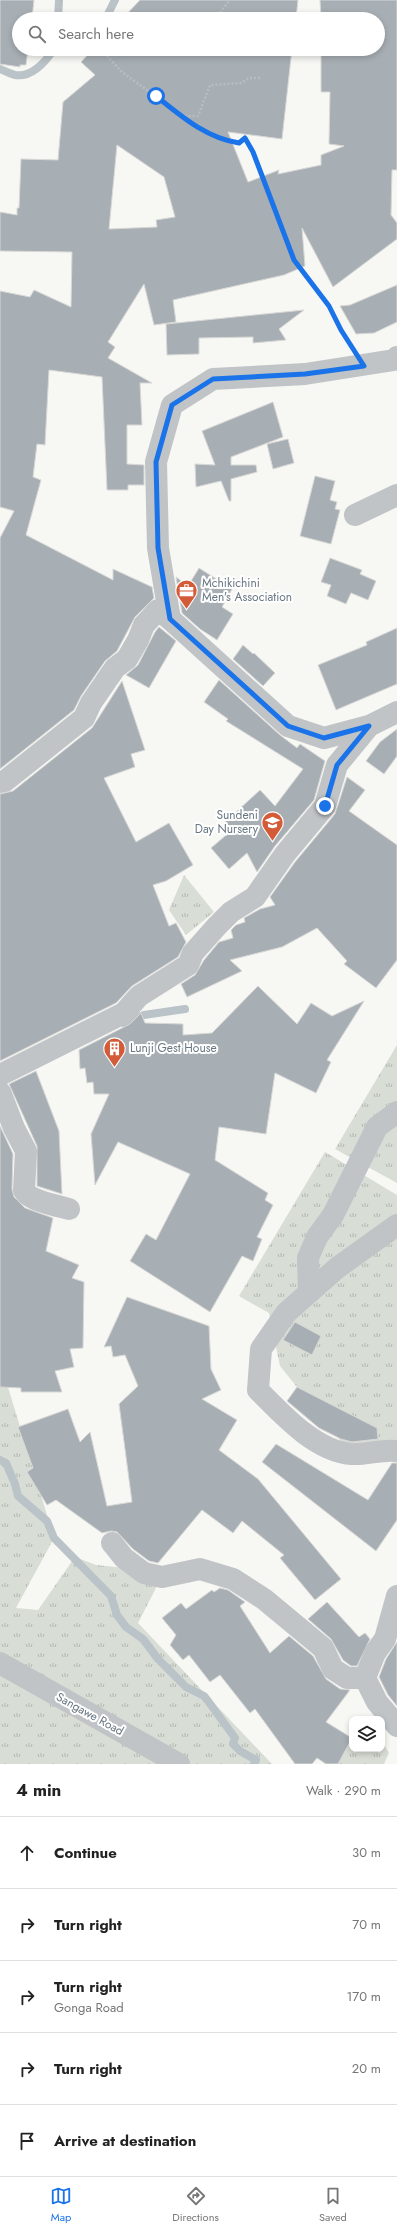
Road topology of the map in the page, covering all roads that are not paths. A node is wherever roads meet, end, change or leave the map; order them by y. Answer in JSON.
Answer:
{"nodes":[{"id":1,"x":396,"y":361,"type":"edge"},
{"id":2,"x":397,"y":495,"type":"edge"},
{"id":3,"x":355,"y":515,"type":"dead end"},
{"id":4,"x":170,"y":619,"type":"junction"},
{"id":5,"x":397,"y":712,"type":"edge"},
{"id":6,"x":369,"y":726,"type":"junction"},
{"id":7,"x":0,"y":782,"type":"edge"},
{"id":8,"x":0,"y":1075,"type":"edge"},
{"id":9,"x":0,"y":1092,"type":"edge"},
{"id":10,"x":397,"y":1112,"type":"edge"},
{"id":11,"x":69,"y":1209,"type":"dead end"},
{"id":12,"x":397,"y":1225,"type":"edge"},
{"id":13,"x":309,"y":1293,"type":"junction"},
{"id":14,"x":397,"y":1451,"type":"edge"},
{"id":15,"x":112,"y":1543,"type":"dead end"},
{"id":16,"x":397,"y":1596,"type":"edge"},
{"id":17,"x":0,"y":1663,"type":"edge"},
{"id":18,"x":365,"y":1678,"type":"junction"},
{"id":19,"x":397,"y":1726,"type":"edge"},
{"id":20,"x":179,"y":1764,"type":"edge"}],
"edges":[{"from":1,"to":4,"type":"street"},
{"from":2,"to":3,"type":"street"},
{"from":4,"to":6,"type":"street"},
{"from":4,"to":7,"type":"street"},
{"from":5,"to":6,"type":"street"},
{"from":6,"to":8,"type":"street"},
{"from":9,"to":11,"type":"street"},
{"from":10,"to":13,"type":"street"},
{"from":12,"to":13,"type":"street"},
{"from":13,"to":14,"type":"street"},
{"from":15,"to":18,"type":"street"},
{"from":16,"to":18,"type":"street"},
{"from":17,"to":20,"type":"street","name":"Sangawe Road"},
{"from":18,"to":19,"type":"street"}]}
